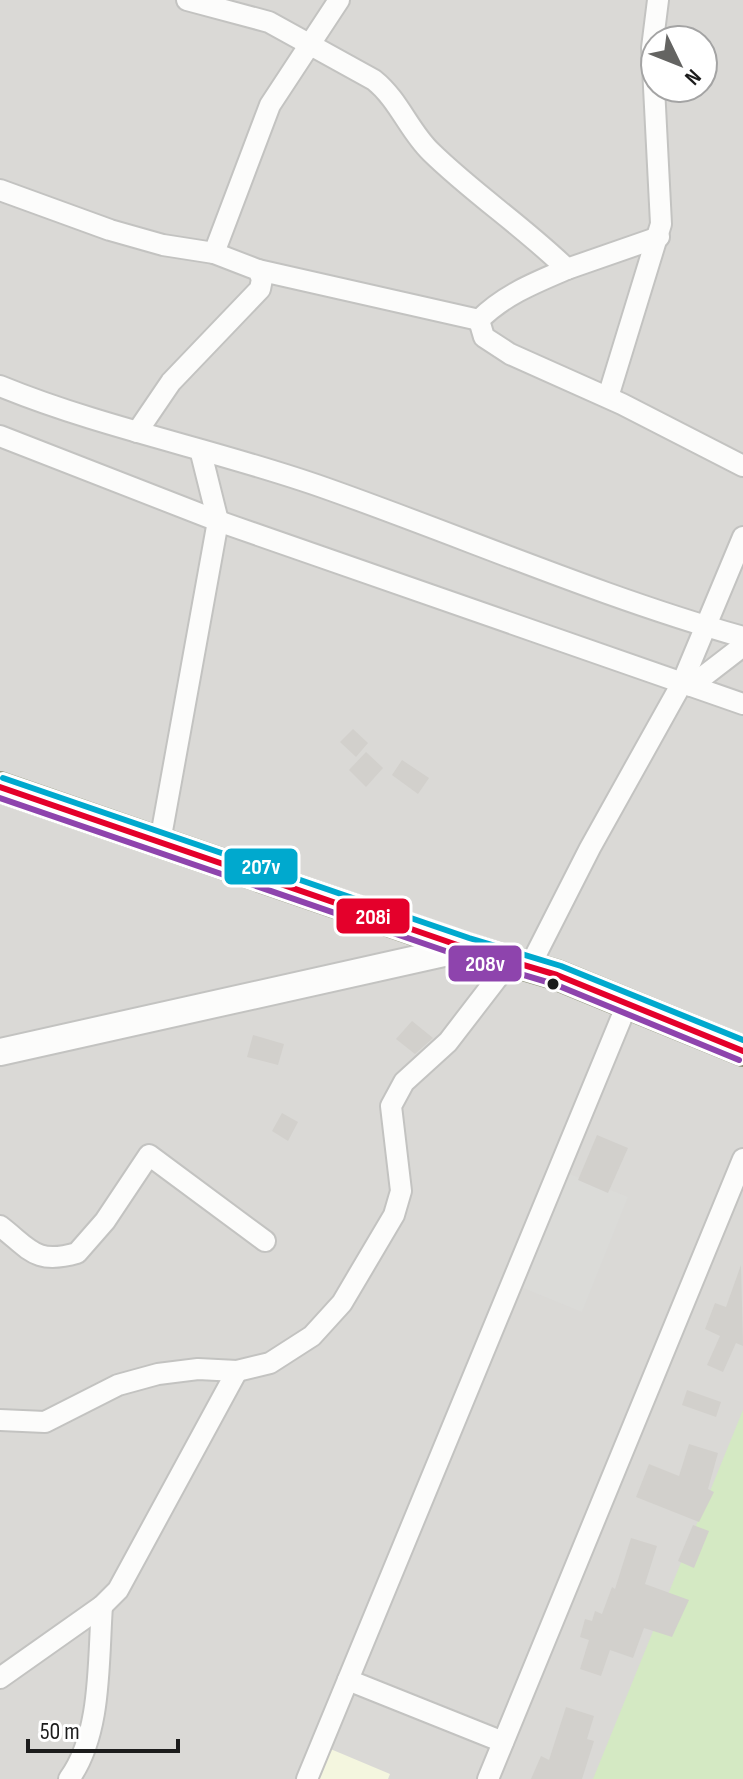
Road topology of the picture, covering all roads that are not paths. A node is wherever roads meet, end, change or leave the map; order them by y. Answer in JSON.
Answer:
{"nodes":[{"id":1,"x":187,"y":0,"type":"edge"},
{"id":2,"x":339,"y":0,"type":"edge"},
{"id":3,"x":658,"y":0,"type":"edge"},
{"id":4,"x":312,"y":43,"type":"junction"},
{"id":5,"x":0,"y":190,"type":"edge"},
{"id":6,"x":659,"y":237,"type":"junction"},
{"id":7,"x":214,"y":253,"type":"junction"},
{"id":8,"x":567,"y":269,"type":"junction"},
{"id":9,"x":258,"y":270,"type":"junction"},
{"id":10,"x":479,"y":320,"type":"junction"},
{"id":11,"x":0,"y":386,"type":"edge"},
{"id":12,"x":608,"y":397,"type":"junction"},
{"id":13,"x":137,"y":432,"type":"junction"},
{"id":14,"x":0,"y":436,"type":"edge"},
{"id":15,"x":201,"y":453,"type":"junction"},
{"id":16,"x":743,"y":466,"type":"edge"},
{"id":17,"x":218,"y":521,"type":"junction"},
{"id":18,"x":743,"y":537,"type":"edge"},
{"id":19,"x":705,"y":626,"type":"junction"},
{"id":20,"x":743,"y":637,"type":"edge"},
{"id":21,"x":743,"y":646,"type":"edge"},
{"id":22,"x":686,"y":684,"type":"junction"},
{"id":23,"x":743,"y":704,"type":"edge"},
{"id":24,"x":0,"y":787,"type":"edge"},
{"id":25,"x":160,"y":842,"type":"junction"},
{"id":26,"x":466,"y":948,"type":"junction"},
{"id":27,"x":520,"y":963,"type":"junction"},
{"id":28,"x":628,"y":1002,"type":"junction"},
{"id":29,"x":743,"y":1051,"type":"edge"},
{"id":30,"x":0,"y":1052,"type":"edge"},
{"id":31,"x":743,"y":1159,"type":"edge"},
{"id":32,"x":0,"y":1226,"type":"edge"},
{"id":33,"x":265,"y":1241,"type":"dead end"},
{"id":34,"x":237,"y":1371,"type":"junction"},
{"id":35,"x":0,"y":1420,"type":"edge"},
{"id":36,"x":102,"y":1606,"type":"junction"},
{"id":37,"x":0,"y":1678,"type":"edge"},
{"id":38,"x":348,"y":1680,"type":"junction"},
{"id":39,"x":503,"y":1742,"type":"junction"},
{"id":40,"x":69,"y":1779,"type":"edge"},
{"id":41,"x":307,"y":1779,"type":"edge"},
{"id":42,"x":488,"y":1779,"type":"edge"}],
"edges":[{"from":1,"to":4,"type":"street"},
{"from":2,"to":4,"type":"street"},
{"from":3,"to":6,"type":"street"},
{"from":4,"to":7,"type":"street"},
{"from":4,"to":8,"type":"street"},
{"from":5,"to":7,"type":"street"},
{"from":6,"to":8,"type":"street"},
{"from":6,"to":12,"type":"street"},
{"from":7,"to":9,"type":"street"},
{"from":8,"to":10,"type":"street"},
{"from":9,"to":10,"type":"street"},
{"from":9,"to":13,"type":"street"},
{"from":10,"to":12,"type":"street"},
{"from":11,"to":13,"type":"street"},
{"from":12,"to":16,"type":"street"},
{"from":13,"to":15,"type":"street"},
{"from":14,"to":17,"type":"street"},
{"from":15,"to":17,"type":"street"},
{"from":15,"to":19,"type":"street"},
{"from":17,"to":22,"type":"street"},
{"from":17,"to":25,"type":"street"},
{"from":18,"to":19,"type":"street"},
{"from":19,"to":20,"type":"street"},
{"from":19,"to":22,"type":"street"},
{"from":21,"to":22,"type":"street"},
{"from":22,"to":23,"type":"street"},
{"from":22,"to":27,"type":"street"},
{"from":24,"to":25,"type":"main road"},
{"from":25,"to":26,"type":"main road"},
{"from":26,"to":27,"type":"main road"},
{"from":26,"to":30,"type":"street"},
{"from":27,"to":28,"type":"main road"},
{"from":27,"to":34,"type":"street"},
{"from":28,"to":29,"type":"main road"},
{"from":28,"to":38,"type":"street"},
{"from":31,"to":39,"type":"street"},
{"from":32,"to":33,"type":"street"},
{"from":34,"to":35,"type":"street"},
{"from":34,"to":36,"type":"street"},
{"from":36,"to":37,"type":"street"},
{"from":36,"to":40,"type":"street"},
{"from":38,"to":39,"type":"street"},
{"from":38,"to":41,"type":"street"},
{"from":39,"to":42,"type":"street"}]}
